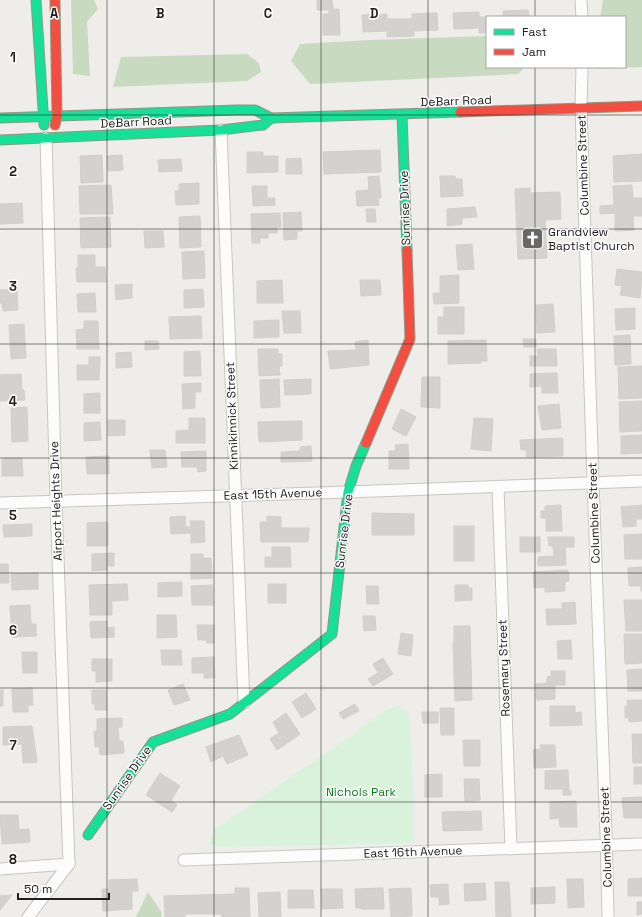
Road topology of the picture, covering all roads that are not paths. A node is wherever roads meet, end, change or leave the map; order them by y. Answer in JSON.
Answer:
{"nodes":[{"id":1,"x":36,"y":0,"type":"edge"},
{"id":2,"x":55,"y":0,"type":"edge"},
{"id":3,"x":581,"y":0,"type":"edge"},
{"id":4,"x":582,"y":16,"type":"edge"},
{"id":5,"x":582,"y":68,"type":"edge"},
{"id":6,"x":642,"y":106,"type":"edge"},
{"id":7,"x":581,"y":108,"type":"junction"},
{"id":8,"x":402,"y":115,"type":"junction"},
{"id":9,"x":43,"y":116,"type":"junction"},
{"id":10,"x":57,"y":116,"type":"junction"},
{"id":11,"x":0,"y":118,"type":"edge"},
{"id":12,"x":271,"y":118,"type":"junction"},
{"id":13,"x":220,"y":130,"type":"junction"},
{"id":14,"x":46,"y":138,"type":"junction"},
{"id":15,"x":0,"y":140,"type":"edge"},
{"id":16,"x":642,"y":481,"type":"edge"},
{"id":17,"x":593,"y":482,"type":"junction"},
{"id":18,"x":498,"y":487,"type":"junction"},
{"id":19,"x":348,"y":492,"type":"junction"},
{"id":20,"x":235,"y":496,"type":"junction"},
{"id":21,"x":56,"y":501,"type":"junction"},
{"id":22,"x":0,"y":503,"type":"edge"},
{"id":23,"x":244,"y":703,"type":"junction"},
{"id":24,"x":88,"y":835,"type":"dead end"},
{"id":25,"x":642,"y":844,"type":"edge"},
{"id":26,"x":606,"y":845,"type":"junction"},
{"id":27,"x":511,"y":848,"type":"junction"},
{"id":28,"x":184,"y":860,"type":"dead end"},
{"id":29,"x":69,"y":864,"type":"junction"},
{"id":30,"x":0,"y":869,"type":"edge"},
{"id":31,"x":28,"y":917,"type":"edge"},
{"id":32,"x":608,"y":917,"type":"edge"}],
"edges":[{"from":1,"to":9,"type":"street","name":"Airport Heights Drive"},
{"from":2,"to":10,"type":"street"},
{"from":3,"to":4,"type":"street"},
{"from":5,"to":7,"type":"street","name":"Columbine Street"},
{"from":6,"to":7,"type":"street","name":"DeBarr Road"},
{"from":7,"to":8,"type":"street","name":"DeBarr Road"},
{"from":7,"to":17,"type":"street","name":"Columbine Street"},
{"from":8,"to":12,"type":"street","name":"DeBarr Road"},
{"from":8,"to":19,"type":"street","name":"Sunrise Drive"},
{"from":9,"to":10,"type":"street","name":"DeBarr Road"},
{"from":9,"to":11,"type":"street","name":"DeBarr Road"},
{"from":9,"to":14,"type":"street","name":"Airport Heights Drive"},
{"from":10,"to":12,"type":"street","name":"DeBarr Road"},
{"from":10,"to":14,"type":"street"},
{"from":12,"to":13,"type":"street","name":"DeBarr Road"},
{"from":13,"to":14,"type":"street","name":"DeBarr Road"},
{"from":13,"to":20,"type":"street","name":"Kinnikinnick Street"},
{"from":14,"to":15,"type":"street","name":"DeBarr Road"},
{"from":14,"to":21,"type":"street","name":"Airport Heights Drive"},
{"from":16,"to":17,"type":"street","name":"East 15th Avenue"},
{"from":17,"to":18,"type":"street","name":"East 15th Avenue"},
{"from":17,"to":26,"type":"street","name":"Columbine Street"},
{"from":18,"to":19,"type":"street","name":"East 15th Avenue"},
{"from":18,"to":27,"type":"street","name":"Rosemary Street"},
{"from":19,"to":20,"type":"street","name":"East 15th Avenue"},
{"from":19,"to":23,"type":"street","name":"Sunrise Drive"},
{"from":20,"to":21,"type":"street","name":"East 15th Avenue"},
{"from":20,"to":23,"type":"street","name":"Kinnikinnick Street"},
{"from":21,"to":22,"type":"street","name":"East 15th Avenue"},
{"from":21,"to":29,"type":"street","name":"Airport Heights Drive"},
{"from":23,"to":24,"type":"street","name":"Sunrise Drive"},
{"from":25,"to":26,"type":"street","name":"East 16th Avenue"},
{"from":26,"to":27,"type":"street","name":"East 16th Avenue"},
{"from":26,"to":32,"type":"street","name":"Columbine Street"},
{"from":27,"to":28,"type":"street","name":"East 16th Avenue"},
{"from":29,"to":30,"type":"street"},
{"from":29,"to":31,"type":"street"}]}
